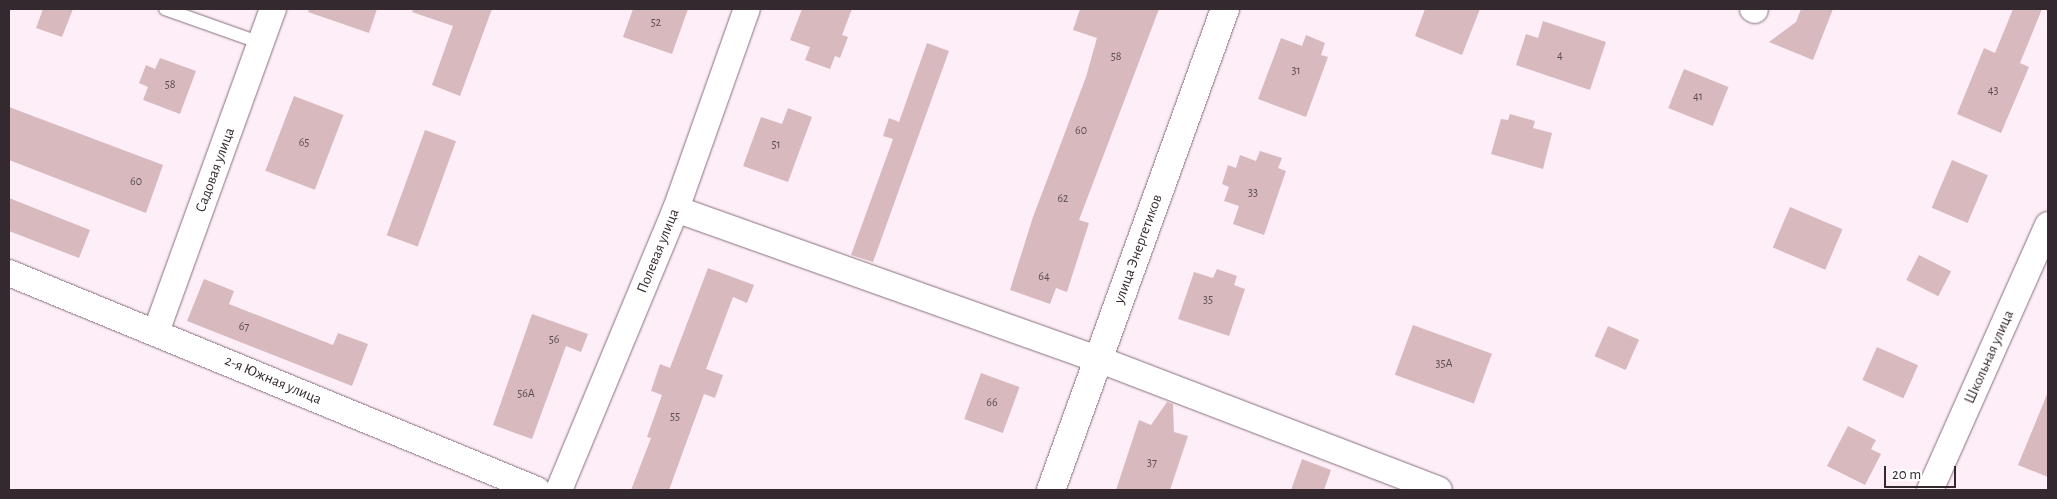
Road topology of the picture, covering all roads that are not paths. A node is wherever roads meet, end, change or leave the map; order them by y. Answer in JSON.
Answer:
{"nodes":[{"id":1,"x":165,"y":9,"type":"edge"},
{"id":2,"x":273,"y":9,"type":"edge"},
{"id":3,"x":747,"y":9,"type":"edge"},
{"id":4,"x":1225,"y":9,"type":"edge"},
{"id":5,"x":261,"y":43,"type":"junction"},
{"id":6,"x":676,"y":209,"type":"junction"},
{"id":7,"x":2048,"y":225,"type":"edge"},
{"id":8,"x":9,"y":272,"type":"edge"},
{"id":9,"x":156,"y":332,"type":"junction"},
{"id":10,"x":1098,"y":359,"type":"junction"},
{"id":11,"x":537,"y":490,"type":"edge"},
{"id":12,"x":559,"y":490,"type":"edge"},
{"id":13,"x":1051,"y":490,"type":"edge"},
{"id":14,"x":1439,"y":490,"type":"edge"},
{"id":15,"x":1930,"y":490,"type":"edge"}],
"edges":[{"from":1,"to":5,"type":"lane"},
{"from":2,"to":5,"type":"street","name":"Садовая улица"},
{"from":3,"to":6,"type":"street","name":"Полевая улица"},
{"from":4,"to":10,"type":"street","name":"улица Энергетиков"},
{"from":5,"to":9,"type":"street","name":"Садовая улица"},
{"from":6,"to":10,"type":"street"},
{"from":6,"to":12,"type":"street","name":"Полевая улица"},
{"from":7,"to":15,"type":"street","name":"Школьная улица"},
{"from":8,"to":9,"type":"street","name":"2-я Южная улица"},
{"from":9,"to":11,"type":"street","name":"2-я Южная улица"},
{"from":10,"to":13,"type":"street","name":"улица Энергетиков"},
{"from":10,"to":14,"type":"street"}]}
